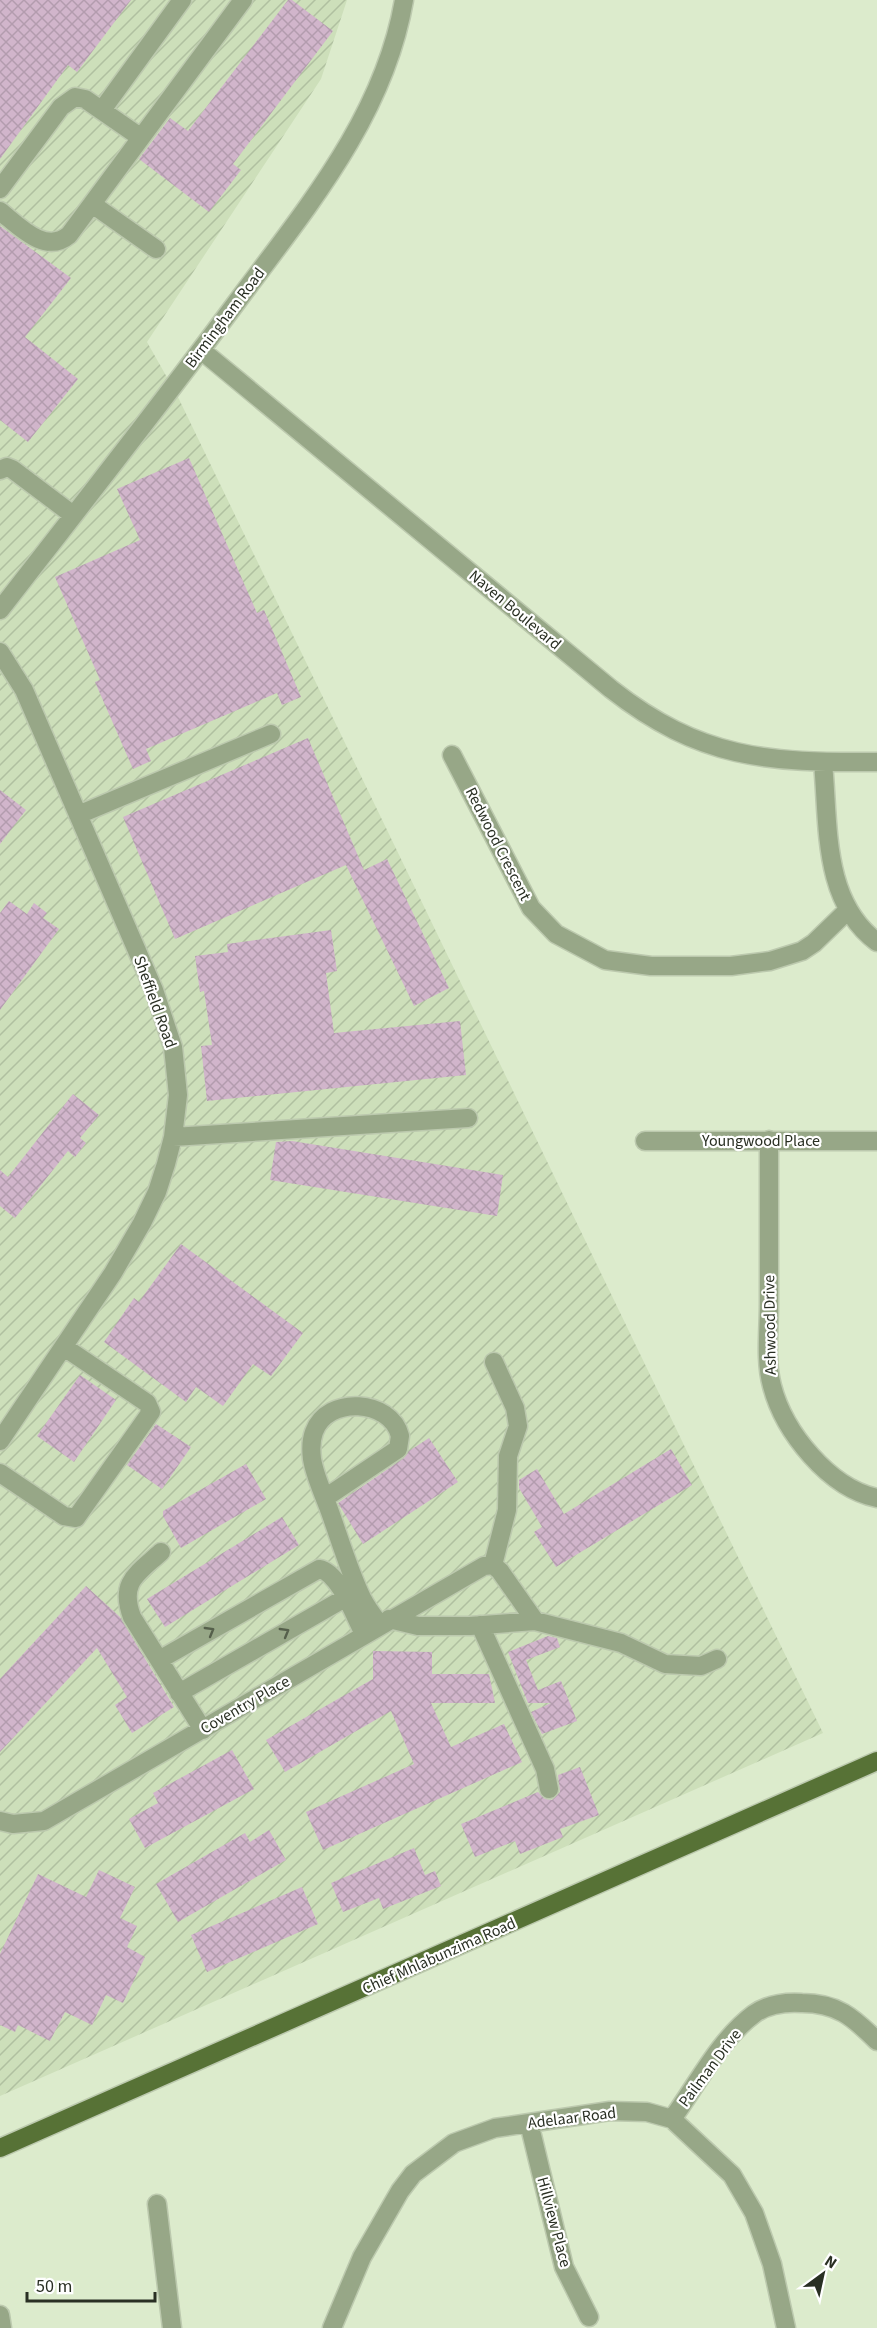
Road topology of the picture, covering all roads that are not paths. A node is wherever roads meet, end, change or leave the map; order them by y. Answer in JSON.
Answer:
{"nodes":[{"id":1,"x":182,"y":0,"type":"edge"},
{"id":2,"x":243,"y":0,"type":"edge"},
{"id":3,"x":404,"y":0,"type":"edge"},
{"id":4,"x":102,"y":110,"type":"junction"},
{"id":5,"x":140,"y":137,"type":"junction"},
{"id":6,"x":0,"y":189,"type":"edge"},
{"id":7,"x":92,"y":204,"type":"junction"},
{"id":8,"x":0,"y":211,"type":"edge"},
{"id":9,"x":156,"y":249,"type":"dead end"},
{"id":10,"x":201,"y":350,"type":"junction"},
{"id":11,"x":0,"y":470,"type":"edge"},
{"id":12,"x":73,"y":515,"type":"junction"},
{"id":13,"x":0,"y":610,"type":"edge"},
{"id":14,"x":0,"y":652,"type":"edge"},
{"id":15,"x":271,"y":734,"type":"dead end"},
{"id":16,"x":452,"y":755,"type":"dead end"},
{"id":17,"x":877,"y":762,"type":"edge"},
{"id":18,"x":823,"y":763,"type":"junction"},
{"id":19,"x":78,"y":815,"type":"junction"},
{"id":20,"x":847,"y":911,"type":"junction"},
{"id":21,"x":877,"y":942,"type":"edge"},
{"id":22,"x":468,"y":1118,"type":"dead end"},
{"id":23,"x":173,"y":1137,"type":"junction"},
{"id":24,"x":768,"y":1140,"type":"junction"},
{"id":25,"x":645,"y":1141,"type":"dead end"},
{"id":26,"x":877,"y":1141,"type":"edge"},
{"id":27,"x":64,"y":1347,"type":"junction"},
{"id":28,"x":494,"y":1362,"type":"dead end"},
{"id":29,"x":2,"y":1433,"type":"edge"},
{"id":30,"x":0,"y":1473,"type":"edge"},
{"id":31,"x":325,"y":1498,"type":"junction"},
{"id":32,"x":877,"y":1498,"type":"edge"},
{"id":33,"x":161,"y":1552,"type":"dead end"},
{"id":34,"x":488,"y":1566,"type":"junction"},
{"id":35,"x":345,"y":1598,"type":"junction"},
{"id":36,"x":535,"y":1621,"type":"junction"},
{"id":37,"x":480,"y":1625,"type":"junction"},
{"id":38,"x":378,"y":1626,"type":"junction"},
{"id":39,"x":717,"y":1659,"type":"dead end"},
{"id":40,"x":159,"y":1660,"type":"junction"},
{"id":41,"x":179,"y":1693,"type":"junction"},
{"id":42,"x":203,"y":1730,"type":"junction"},
{"id":43,"x":877,"y":1761,"type":"edge"},
{"id":44,"x":549,"y":1789,"type":"dead end"},
{"id":45,"x":0,"y":1821,"type":"edge"},
{"id":46,"x":877,"y":2041,"type":"edge"},
{"id":47,"x":672,"y":2119,"type":"junction"},
{"id":48,"x":529,"y":2122,"type":"junction"},
{"id":49,"x":0,"y":2148,"type":"edge"},
{"id":50,"x":157,"y":2204,"type":"dead end"},
{"id":51,"x":0,"y":2315,"type":"edge"},
{"id":52,"x":589,"y":2317,"type":"dead end"},
{"id":53,"x":2,"y":2328,"type":"edge"},
{"id":54,"x":172,"y":2328,"type":"edge"},
{"id":55,"x":332,"y":2328,"type":"edge"},
{"id":56,"x":786,"y":2328,"type":"edge"}],
"edges":[{"from":1,"to":4,"type":"street"},
{"from":2,"to":5,"type":"street"},
{"from":3,"to":10,"type":"street","name":"Birmingham Road"},
{"from":4,"to":5,"type":"street"},
{"from":4,"to":6,"type":"street"},
{"from":5,"to":7,"type":"street"},
{"from":7,"to":8,"type":"street"},
{"from":7,"to":9,"type":"street"},
{"from":10,"to":12,"type":"street","name":"Birmingham Road"},
{"from":10,"to":18,"type":"street","name":"Naven Boulevard"},
{"from":11,"to":12,"type":"street"},
{"from":12,"to":13,"type":"street","name":"Birmingham Road"},
{"from":14,"to":19,"type":"street","name":"Sheffield Road"},
{"from":15,"to":19,"type":"street"},
{"from":16,"to":20,"type":"street","name":"Redwood Crescent"},
{"from":17,"to":18,"type":"street","name":"Naven Boulevard"},
{"from":18,"to":20,"type":"street"},
{"from":19,"to":23,"type":"street","name":"Sheffield Road"},
{"from":20,"to":21,"type":"street"},
{"from":22,"to":23,"type":"street"},
{"from":23,"to":27,"type":"street","name":"Sheffield Road"},
{"from":24,"to":25,"type":"street","name":"Youngwood Place"},
{"from":24,"to":26,"type":"street","name":"Youngwood Place"},
{"from":24,"to":32,"type":"street","name":"Ashwood Drive"},
{"from":27,"to":29,"type":"street","name":"Sheffield Road"},
{"from":27,"to":30,"type":"street"},
{"from":28,"to":34,"type":"street"},
{"from":31,"to":31,"type":"street"},
{"from":31,"to":38,"type":"street"},
{"from":33,"to":40,"type":"street"},
{"from":34,"to":36,"type":"street"},
{"from":34,"to":38,"type":"street","name":"Coventry Place"},
{"from":35,"to":38,"type":"street"},
{"from":40,"to":35,"type":"street","one_way":true},
{"from":41,"to":35,"type":"street","one_way":true},
{"from":36,"to":37,"type":"street"},
{"from":36,"to":39,"type":"street"},
{"from":37,"to":38,"type":"street"},
{"from":37,"to":44,"type":"street"},
{"from":38,"to":42,"type":"street","name":"Coventry Place"},
{"from":40,"to":41,"type":"street"},
{"from":41,"to":42,"type":"street"},
{"from":42,"to":45,"type":"street","name":"Coventry Place"},
{"from":43,"to":49,"type":"main road","name":"Chief Mhlabunzima Road"},
{"from":46,"to":47,"type":"street","name":"Pailman Drive"},
{"from":47,"to":48,"type":"street","name":"Adelaar Road"},
{"from":47,"to":56,"type":"street","name":"Adelaar Road"},
{"from":48,"to":52,"type":"street","name":"Hillview Place"},
{"from":48,"to":55,"type":"street","name":"Adelaar Road"},
{"from":50,"to":54,"type":"street"},
{"from":51,"to":53,"type":"street"}]}
